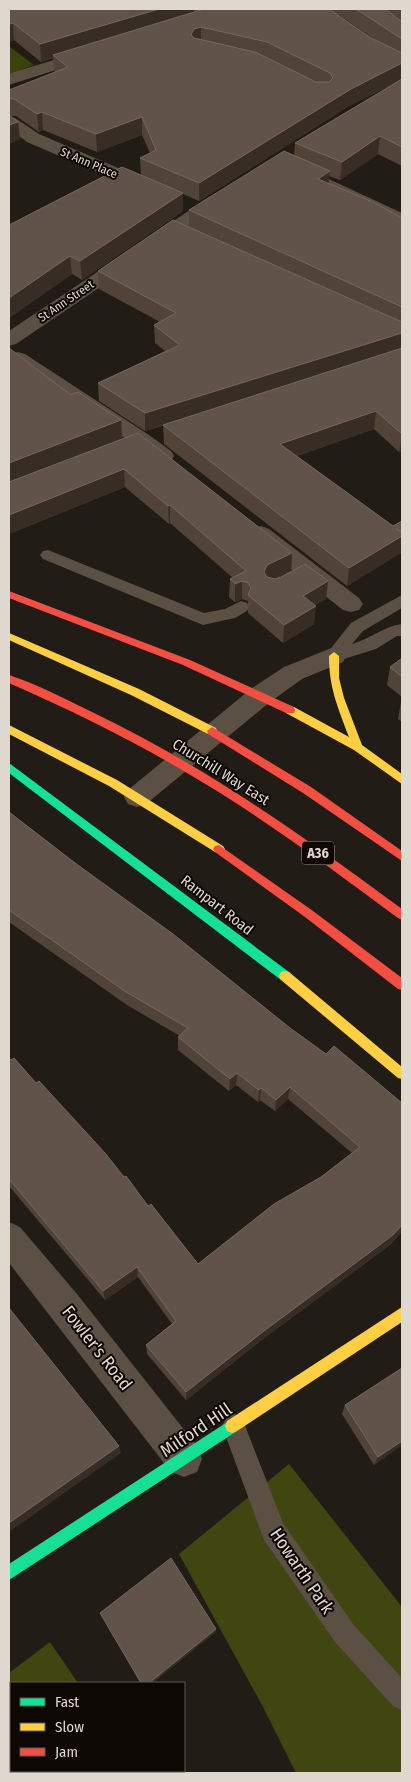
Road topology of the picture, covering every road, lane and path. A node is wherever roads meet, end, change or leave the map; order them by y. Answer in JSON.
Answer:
{"nodes":[{"id":1,"x":107,"y":49,"type":"edge"},
{"id":2,"x":69,"y":60,"type":"junction"},
{"id":3,"x":83,"y":72,"type":"edge"},
{"id":4,"x":9,"y":80,"type":"edge"},
{"id":5,"x":9,"y":122,"type":"edge"},
{"id":6,"x":296,"y":168,"type":"edge"},
{"id":7,"x":232,"y":190,"type":"edge"},
{"id":8,"x":166,"y":196,"type":"edge"},
{"id":9,"x":183,"y":203,"type":"edge"},
{"id":10,"x":200,"y":210,"type":"junction"},
{"id":11,"x":402,"y":218,"type":"edge"},
{"id":12,"x":172,"y":229,"type":"junction"},
{"id":13,"x":190,"y":237,"type":"edge"},
{"id":14,"x":9,"y":340,"type":"edge"},
{"id":15,"x":9,"y":352,"type":"edge"},
{"id":16,"x":166,"y":435,"type":"edge"},
{"id":17,"x":142,"y":440,"type":"junction"},
{"id":18,"x":115,"y":450,"type":"edge"},
{"id":19,"x":179,"y":469,"type":"edge"},
{"id":20,"x":247,"y":522,"type":"edge"},
{"id":21,"x":48,"y":555,"type":"dead end"},
{"id":22,"x":9,"y":594,"type":"edge"},
{"id":23,"x":402,"y":601,"type":"edge"},
{"id":24,"x":351,"y":604,"type":"dead end"},
{"id":25,"x":241,"y":607,"type":"dead end"},
{"id":26,"x":402,"y":630,"type":"edge"},
{"id":27,"x":9,"y":636,"type":"edge"},
{"id":28,"x":334,"y":656,"type":"junction"},
{"id":29,"x":9,"y":678,"type":"edge"},
{"id":30,"x":261,"y":695,"type":"junction"},
{"id":31,"x":9,"y":730,"type":"edge"},
{"id":32,"x":358,"y":747,"type":"junction"},
{"id":33,"x":9,"y":767,"type":"edge"},
{"id":34,"x":402,"y":780,"type":"edge"},
{"id":35,"x":137,"y":797,"type":"junction"},
{"id":36,"x":402,"y":857,"type":"edge"},
{"id":37,"x":402,"y":915,"type":"edge"},
{"id":38,"x":402,"y":985,"type":"edge"},
{"id":39,"x":402,"y":1074,"type":"edge"},
{"id":40,"x":9,"y":1238,"type":"edge"},
{"id":41,"x":402,"y":1314,"type":"edge"},
{"id":42,"x":234,"y":1426,"type":"junction"},
{"id":43,"x":184,"y":1459,"type":"junction"},
{"id":44,"x":9,"y":1573,"type":"edge"},
{"id":45,"x":402,"y":1697,"type":"edge"}],
"edges":[{"from":1,"to":2,"type":"street"},
{"from":2,"to":3,"type":"street"},
{"from":2,"to":4,"type":"street"},
{"from":5,"to":8,"type":"street","name":"St Ann Place"},
{"from":6,"to":11,"type":"lane"},
{"from":7,"to":10,"type":"street","name":"St Ann Street"},
{"from":9,"to":10,"type":"street"},
{"from":10,"to":12,"type":"street","name":"St Ann Street"},
{"from":12,"to":13,"type":"street"},
{"from":12,"to":14,"type":"street","name":"St Ann Street"},
{"from":15,"to":17,"type":"street"},
{"from":16,"to":17,"type":"street"},
{"from":17,"to":18,"type":"street"},
{"from":17,"to":19,"type":"street"},
{"from":20,"to":24,"type":"street"},
{"from":21,"to":25,"type":"lane"},
{"from":22,"to":30,"type":"main road"},
{"from":23,"to":28,"type":"lane"},
{"from":26,"to":28,"type":"lane"},
{"from":27,"to":36,"type":"main road","name":"Churchill Way East"},
{"from":28,"to":30,"type":"street"},
{"from":28,"to":32,"type":"main road"},
{"from":29,"to":37,"type":"main road","name":"Churchill Way East","number":"A36"},
{"from":30,"to":32,"type":"main road"},
{"from":30,"to":35,"type":"street"},
{"from":31,"to":35,"type":"main road"},
{"from":32,"to":34,"type":"main road"},
{"from":33,"to":39,"type":"main road","name":"Rampart Road"},
{"from":35,"to":38,"type":"main road"},
{"from":40,"to":43,"type":"street","name":"Fowler's Road"},
{"from":41,"to":42,"type":"main road","name":"Milford Hill"},
{"from":42,"to":43,"type":"main road","name":"Milford Hill"},
{"from":42,"to":45,"type":"lane","name":"Howarth Park"},
{"from":43,"to":44,"type":"main road","name":"Milford Hill"}]}
